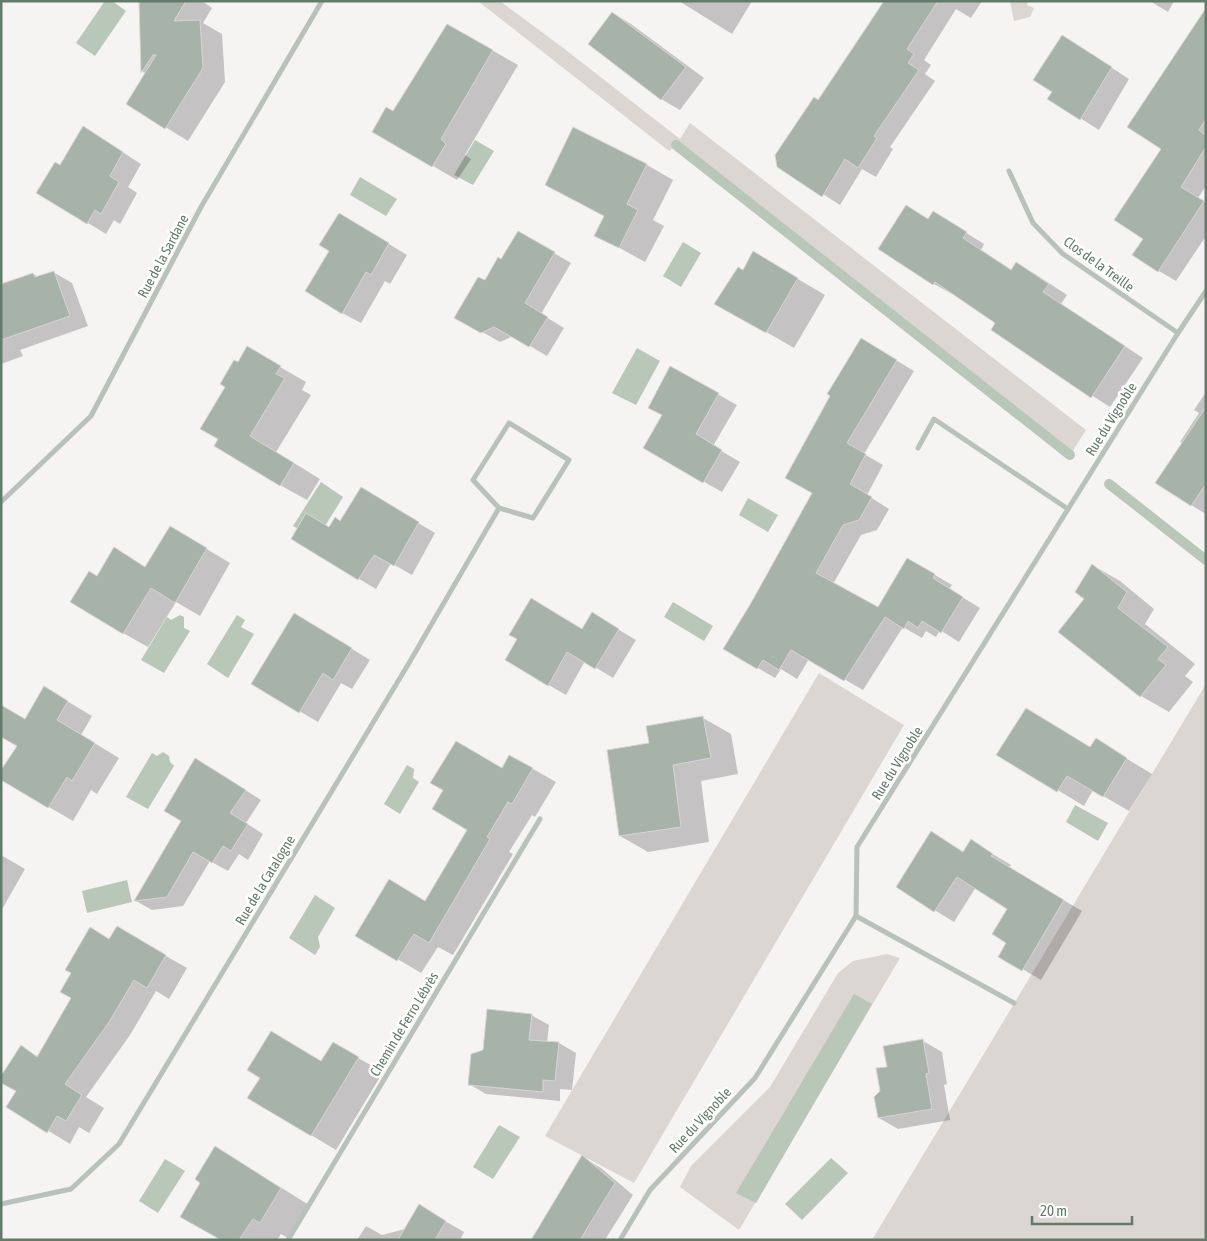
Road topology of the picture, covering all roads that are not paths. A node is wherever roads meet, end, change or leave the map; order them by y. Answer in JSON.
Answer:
{"nodes":[{"id":1,"x":322,"y":1,"type":"edge"},
{"id":2,"x":1008,"y":171,"type":"dead end"},
{"id":3,"x":1206,"y":291,"type":"edge"},
{"id":4,"x":1178,"y":333,"type":"junction"},
{"id":5,"x":918,"y":448,"type":"dead end"},
{"id":6,"x":1,"y":502,"type":"edge"},
{"id":7,"x":499,"y":508,"type":"junction"},
{"id":8,"x":1068,"y":509,"type":"junction"},
{"id":9,"x":540,"y":819,"type":"dead end"},
{"id":10,"x":856,"y":916,"type":"junction"},
{"id":11,"x":1014,"y":1003,"type":"dead end"},
{"id":12,"x":1,"y":1204,"type":"edge"},
{"id":13,"x":288,"y":1240,"type":"edge"},
{"id":14,"x":620,"y":1240,"type":"edge"}],
"edges":[{"from":1,"to":6,"type":"street","name":"Rue de la Sardane"},
{"from":2,"to":4,"type":"street","name":"Clos de la Treille"},
{"from":3,"to":4,"type":"street","name":"Rue du Vignoble"},
{"from":4,"to":8,"type":"street","name":"Rue du Vignoble"},
{"from":5,"to":8,"type":"street"},
{"from":7,"to":7,"type":"street"},
{"from":7,"to":12,"type":"street","name":"Rue de la Catalogne"},
{"from":8,"to":10,"type":"street","name":"Rue du Vignoble"},
{"from":9,"to":13,"type":"street","name":"Chemin de Ferro Lébrès"},
{"from":10,"to":11,"type":"street"},
{"from":10,"to":14,"type":"street","name":"Rue du Vignoble"}]}
